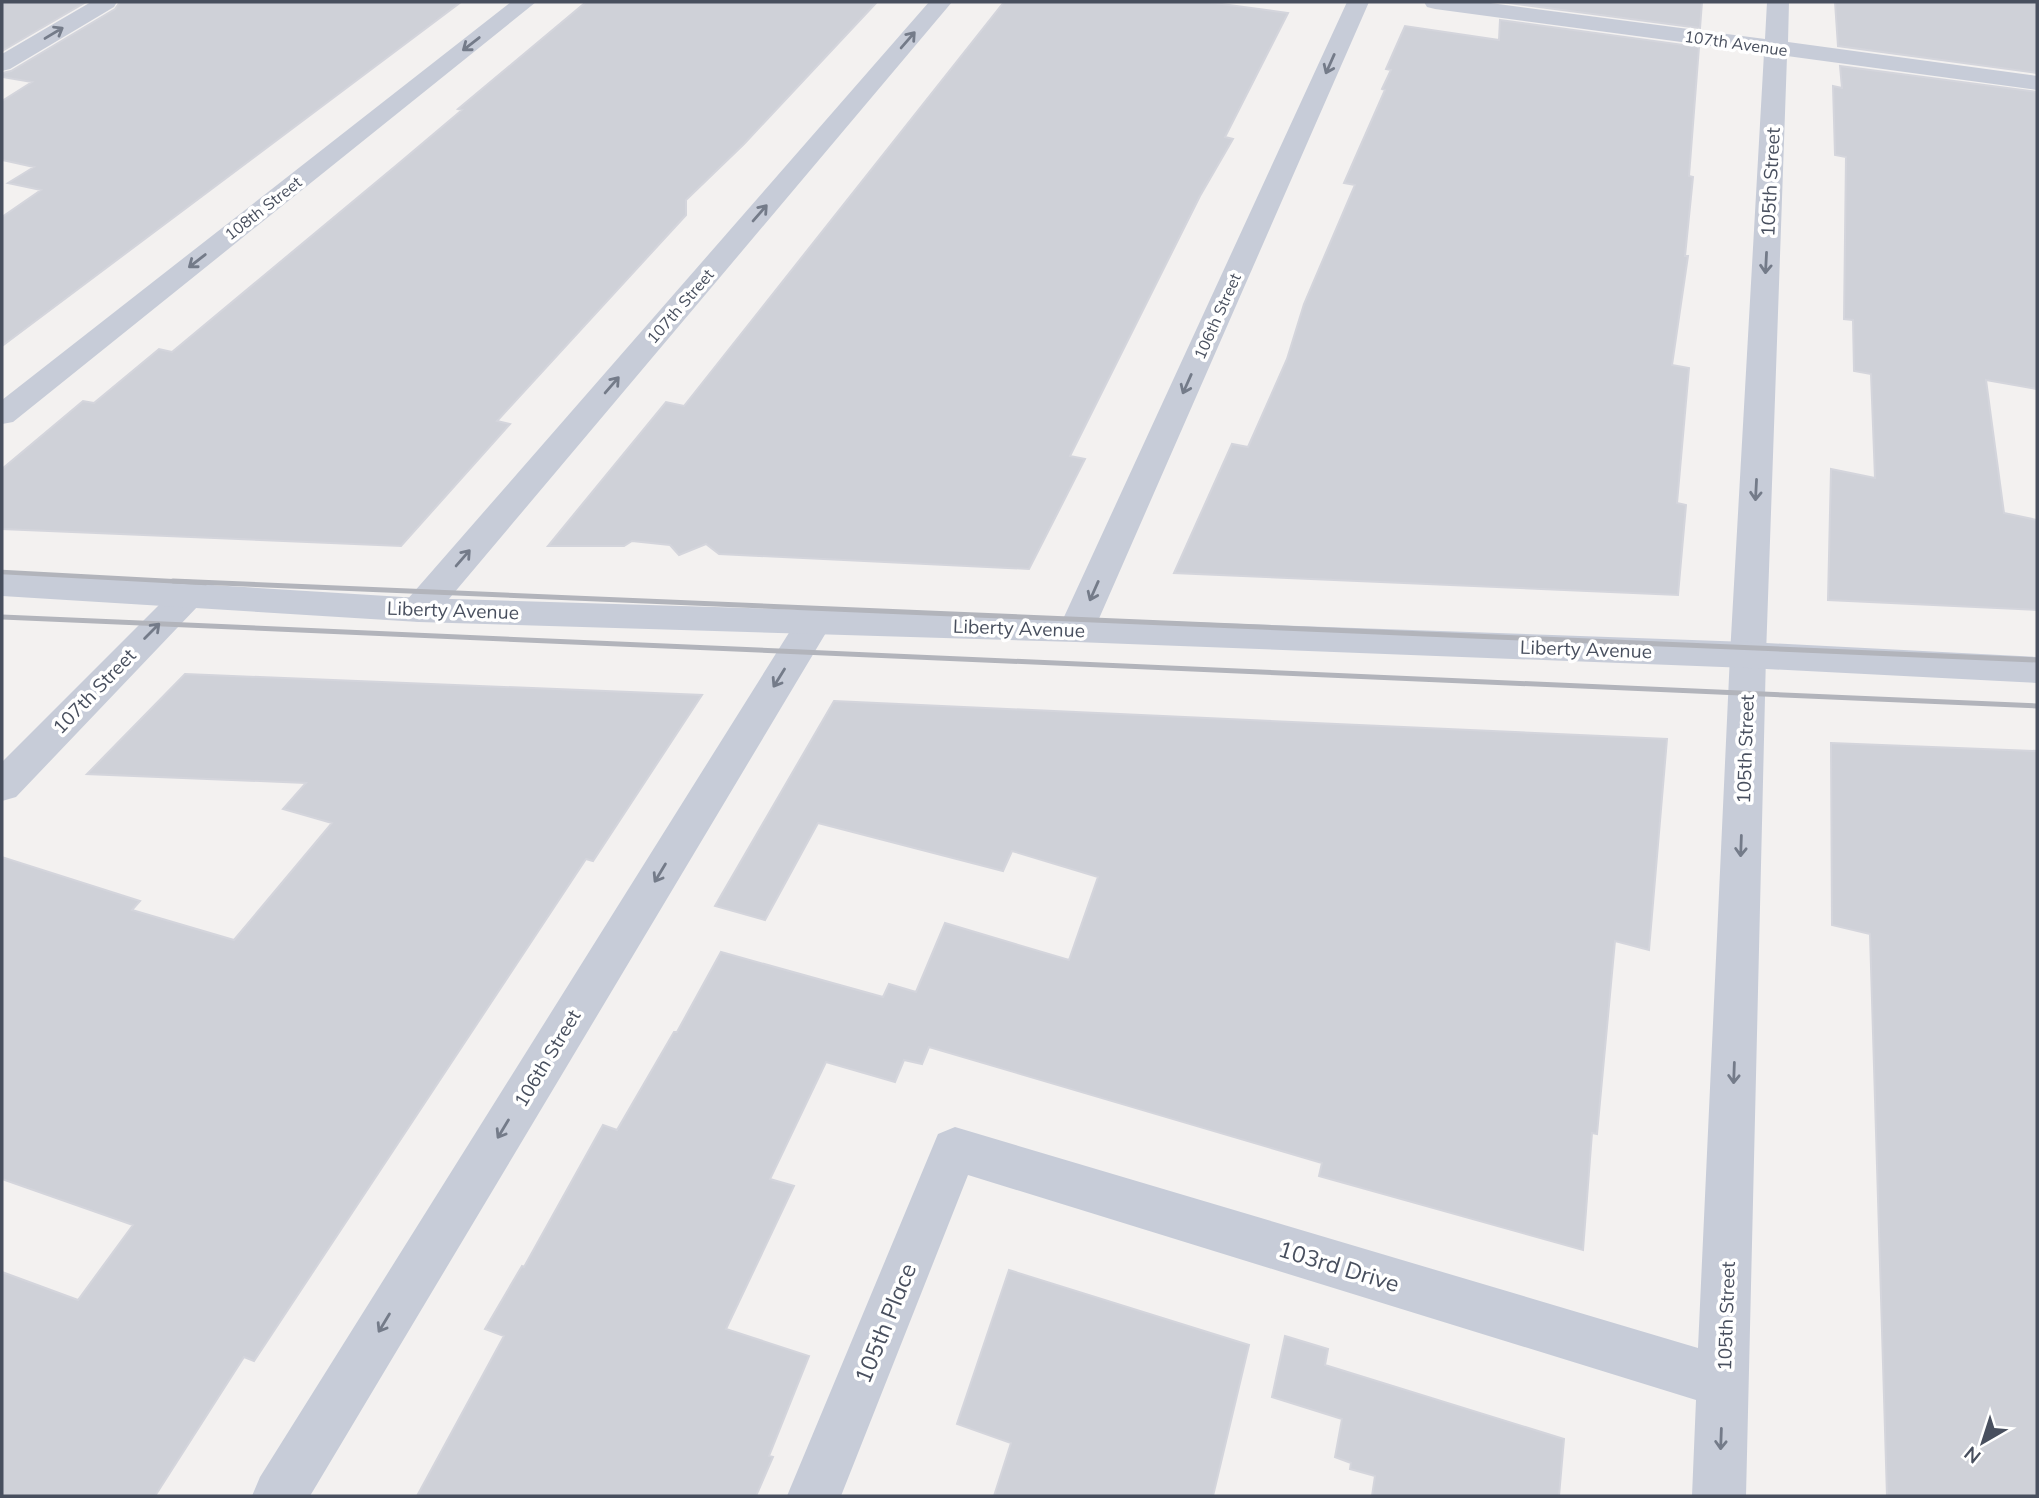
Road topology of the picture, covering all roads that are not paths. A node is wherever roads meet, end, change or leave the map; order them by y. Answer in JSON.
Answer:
{"nodes":[{"id":1,"x":106,"y":2,"type":"edge"},
{"id":2,"x":525,"y":2,"type":"edge"},
{"id":3,"x":942,"y":2,"type":"edge"},
{"id":4,"x":1357,"y":2,"type":"edge"},
{"id":5,"x":1435,"y":2,"type":"edge"},
{"id":6,"x":1778,"y":2,"type":"edge"},
{"id":7,"x":1776,"y":48,"type":"junction"},
{"id":8,"x":2,"y":64,"type":"edge"},
{"id":9,"x":2037,"y":83,"type":"edge"},
{"id":10,"x":2,"y":415,"type":"edge"},
{"id":11,"x":2,"y":584,"type":"edge"},
{"id":12,"x":187,"y":597,"type":"junction"},
{"id":13,"x":419,"y":610,"type":"junction"},
{"id":14,"x":816,"y":621,"type":"junction"},
{"id":15,"x":1076,"y":630,"type":"junction"},
{"id":16,"x":1748,"y":655,"type":"junction"},
{"id":17,"x":2037,"y":670,"type":"edge"},
{"id":18,"x":2,"y":786,"type":"edge"},
{"id":19,"x":955,"y":1149,"type":"joint"},
{"id":20,"x":1723,"y":1382,"type":"junction"},
{"id":21,"x":279,"y":1496,"type":"edge"},
{"id":22,"x":814,"y":1496,"type":"edge"},
{"id":23,"x":1719,"y":1496,"type":"edge"}],
"edges":[{"from":8,"to":1,"type":"street","one_way":true},
{"from":2,"to":10,"type":"street","name":"108th Street","one_way":true},
{"from":13,"to":3,"type":"street","name":"107th Street","one_way":true},
{"from":4,"to":15,"type":"street","name":"106th Street","one_way":true},
{"from":5,"to":7,"type":"street","name":"107th Avenue"},
{"from":6,"to":7,"type":"street","name":"105th Street"},
{"from":7,"to":9,"type":"street","name":"107th Avenue"},
{"from":7,"to":16,"type":"street","name":"105th Street","one_way":true},
{"from":11,"to":12,"type":"street","name":"Liberty Avenue"},
{"from":12,"to":13,"type":"street","name":"Liberty Avenue"},
{"from":18,"to":12,"type":"street","name":"107th Street","one_way":true},
{"from":13,"to":14,"type":"street","name":"Liberty Avenue"},
{"from":14,"to":15,"type":"street","name":"Liberty Avenue"},
{"from":14,"to":21,"type":"street","name":"106th Street","one_way":true},
{"from":15,"to":16,"type":"street","name":"Liberty Avenue"},
{"from":16,"to":17,"type":"street","name":"Liberty Avenue"},
{"from":16,"to":20,"type":"street","name":"105th Street","one_way":true},
{"from":19,"to":20,"type":"street","name":"103rd Drive"},
{"from":19,"to":22,"type":"street","name":"105th Place"},
{"from":20,"to":23,"type":"street","name":"105th Street","one_way":true}]}
